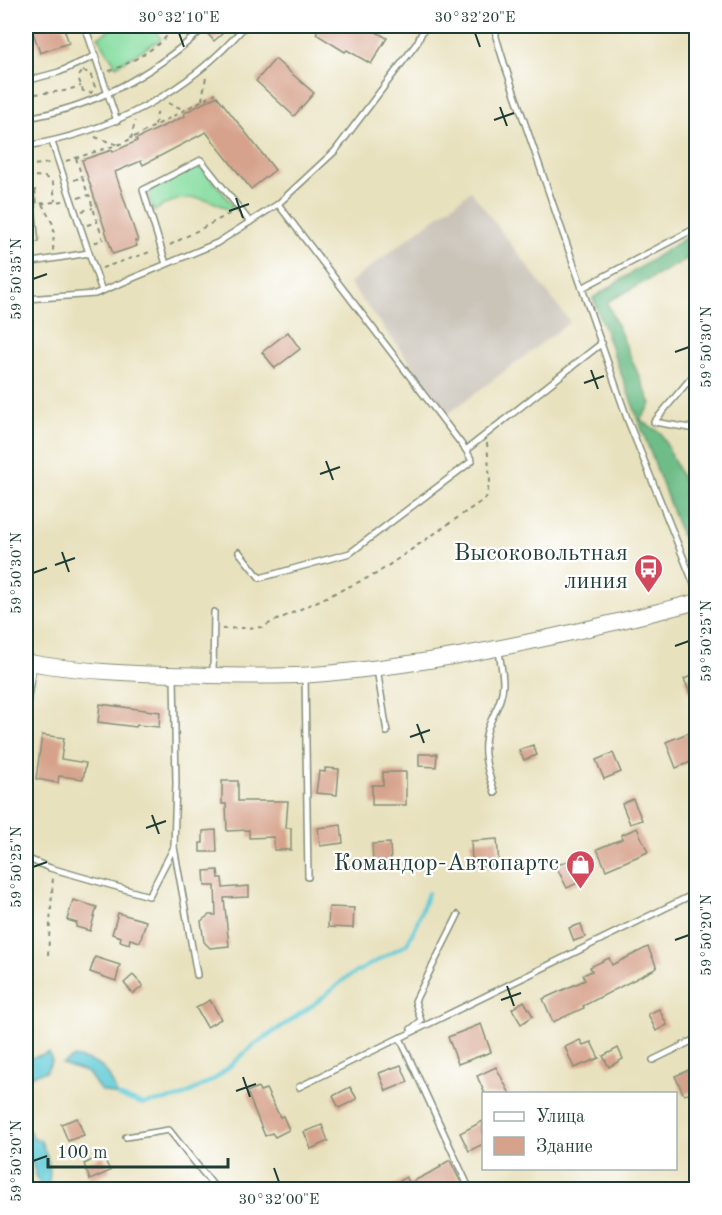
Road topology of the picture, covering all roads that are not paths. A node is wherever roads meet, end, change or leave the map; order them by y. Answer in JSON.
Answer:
{"nodes":[{"id":1,"x":85,"y":26,"type":"edge"},
{"id":2,"x":206,"y":26,"type":"edge"},
{"id":3,"x":245,"y":26,"type":"edge"},
{"id":4,"x":425,"y":26,"type":"edge"},
{"id":5,"x":496,"y":26,"type":"edge"},
{"id":6,"x":95,"y":56,"type":"junction"},
{"id":7,"x":26,"y":73,"type":"edge"},
{"id":8,"x":27,"y":81,"type":"edge"},
{"id":9,"x":108,"y":94,"type":"junction"},
{"id":10,"x":26,"y":118,"type":"edge"},
{"id":11,"x":117,"y":121,"type":"junction"},
{"id":12,"x":52,"y":142,"type":"junction"},
{"id":13,"x":26,"y":146,"type":"edge"},
{"id":14,"x":278,"y":204,"type":"junction"},
{"id":15,"x":250,"y":222,"type":"junction"},
{"id":16,"x":696,"y":228,"type":"edge"},
{"id":17,"x":89,"y":253,"type":"junction"},
{"id":18,"x":26,"y":263,"type":"edge"},
{"id":19,"x":166,"y":264,"type":"junction"},
{"id":20,"x":582,"y":288,"type":"junction"},
{"id":21,"x":102,"y":291,"type":"junction"},
{"id":22,"x":26,"y":299,"type":"edge"},
{"id":23,"x":602,"y":343,"type":"junction"},
{"id":24,"x":696,"y":372,"type":"edge"},
{"id":25,"x":696,"y":429,"type":"edge"},
{"id":26,"x":466,"y":450,"type":"junction"},
{"id":27,"x":239,"y":552,"type":"dead end"},
{"id":28,"x":696,"y":589,"type":"edge"},
{"id":29,"x":696,"y":602,"type":"edge"},
{"id":30,"x":214,"y":612,"type":"dead end"},
{"id":31,"x":498,"y":649,"type":"junction"},
{"id":32,"x":29,"y":662,"type":"edge"},
{"id":33,"x":377,"y":668,"type":"junction"},
{"id":34,"x":174,"y":675,"type":"junction"},
{"id":35,"x":213,"y":675,"type":"junction"},
{"id":36,"x":305,"y":675,"type":"junction"},
{"id":37,"x":26,"y":710,"type":"edge"},
{"id":38,"x":387,"y":732,"type":"dead end"},
{"id":39,"x":495,"y":793,"type":"dead end"},
{"id":40,"x":174,"y":847,"type":"junction"},
{"id":41,"x":26,"y":858,"type":"edge"},
{"id":42,"x":308,"y":877,"type":"dead end"},
{"id":43,"x":696,"y":893,"type":"edge"},
{"id":44,"x":458,"y":915,"type":"dead end"},
{"id":45,"x":197,"y":975,"type":"dead end"},
{"id":46,"x":400,"y":1038,"type":"junction"},
{"id":47,"x":696,"y":1039,"type":"edge"},
{"id":48,"x":653,"y":1060,"type":"dead end"},
{"id":49,"x":299,"y":1087,"type":"dead end"},
{"id":50,"x":126,"y":1137,"type":"dead end"},
{"id":51,"x":218,"y":1190,"type":"edge"},
{"id":52,"x":470,"y":1190,"type":"edge"}],
"edges":[{"from":1,"to":6,"type":"lane"},
{"from":2,"to":9,"type":"lane"},
{"from":3,"to":11,"type":"lane"},
{"from":4,"to":14,"type":"lane"},
{"from":5,"to":20,"type":"lane"},
{"from":6,"to":8,"type":"lane"},
{"from":6,"to":9,"type":"lane"},
{"from":7,"to":8,"type":"lane"},
{"from":9,"to":10,"type":"lane"},
{"from":9,"to":11,"type":"lane"},
{"from":11,"to":12,"type":"lane"},
{"from":12,"to":13,"type":"lane"},
{"from":12,"to":17,"type":"lane"},
{"from":14,"to":15,"type":"lane"},
{"from":14,"to":26,"type":"lane"},
{"from":15,"to":19,"type":"lane"},
{"from":15,"to":19,"type":"lane"},
{"from":16,"to":20,"type":"lane"},
{"from":17,"to":18,"type":"lane"},
{"from":17,"to":21,"type":"lane"},
{"from":19,"to":21,"type":"lane"},
{"from":20,"to":23,"type":"lane"},
{"from":21,"to":22,"type":"lane"},
{"from":23,"to":26,"type":"lane"},
{"from":23,"to":28,"type":"lane"},
{"from":24,"to":25,"type":"lane"},
{"from":26,"to":27,"type":"lane"},
{"from":29,"to":31,"type":"main road"},
{"from":30,"to":35,"type":"lane"},
{"from":31,"to":33,"type":"main road"},
{"from":31,"to":39,"type":"lane"},
{"from":32,"to":34,"type":"main road"},
{"from":32,"to":37,"type":"lane"},
{"from":33,"to":36,"type":"main road"},
{"from":33,"to":38,"type":"lane"},
{"from":34,"to":35,"type":"main road"},
{"from":34,"to":40,"type":"lane"},
{"from":35,"to":36,"type":"main road"},
{"from":36,"to":42,"type":"lane"},
{"from":40,"to":41,"type":"lane"},
{"from":40,"to":45,"type":"lane"},
{"from":43,"to":46,"type":"lane"},
{"from":44,"to":46,"type":"lane"},
{"from":46,"to":49,"type":"lane"},
{"from":46,"to":52,"type":"lane"},
{"from":47,"to":48,"type":"lane"},
{"from":50,"to":51,"type":"lane"}]}
